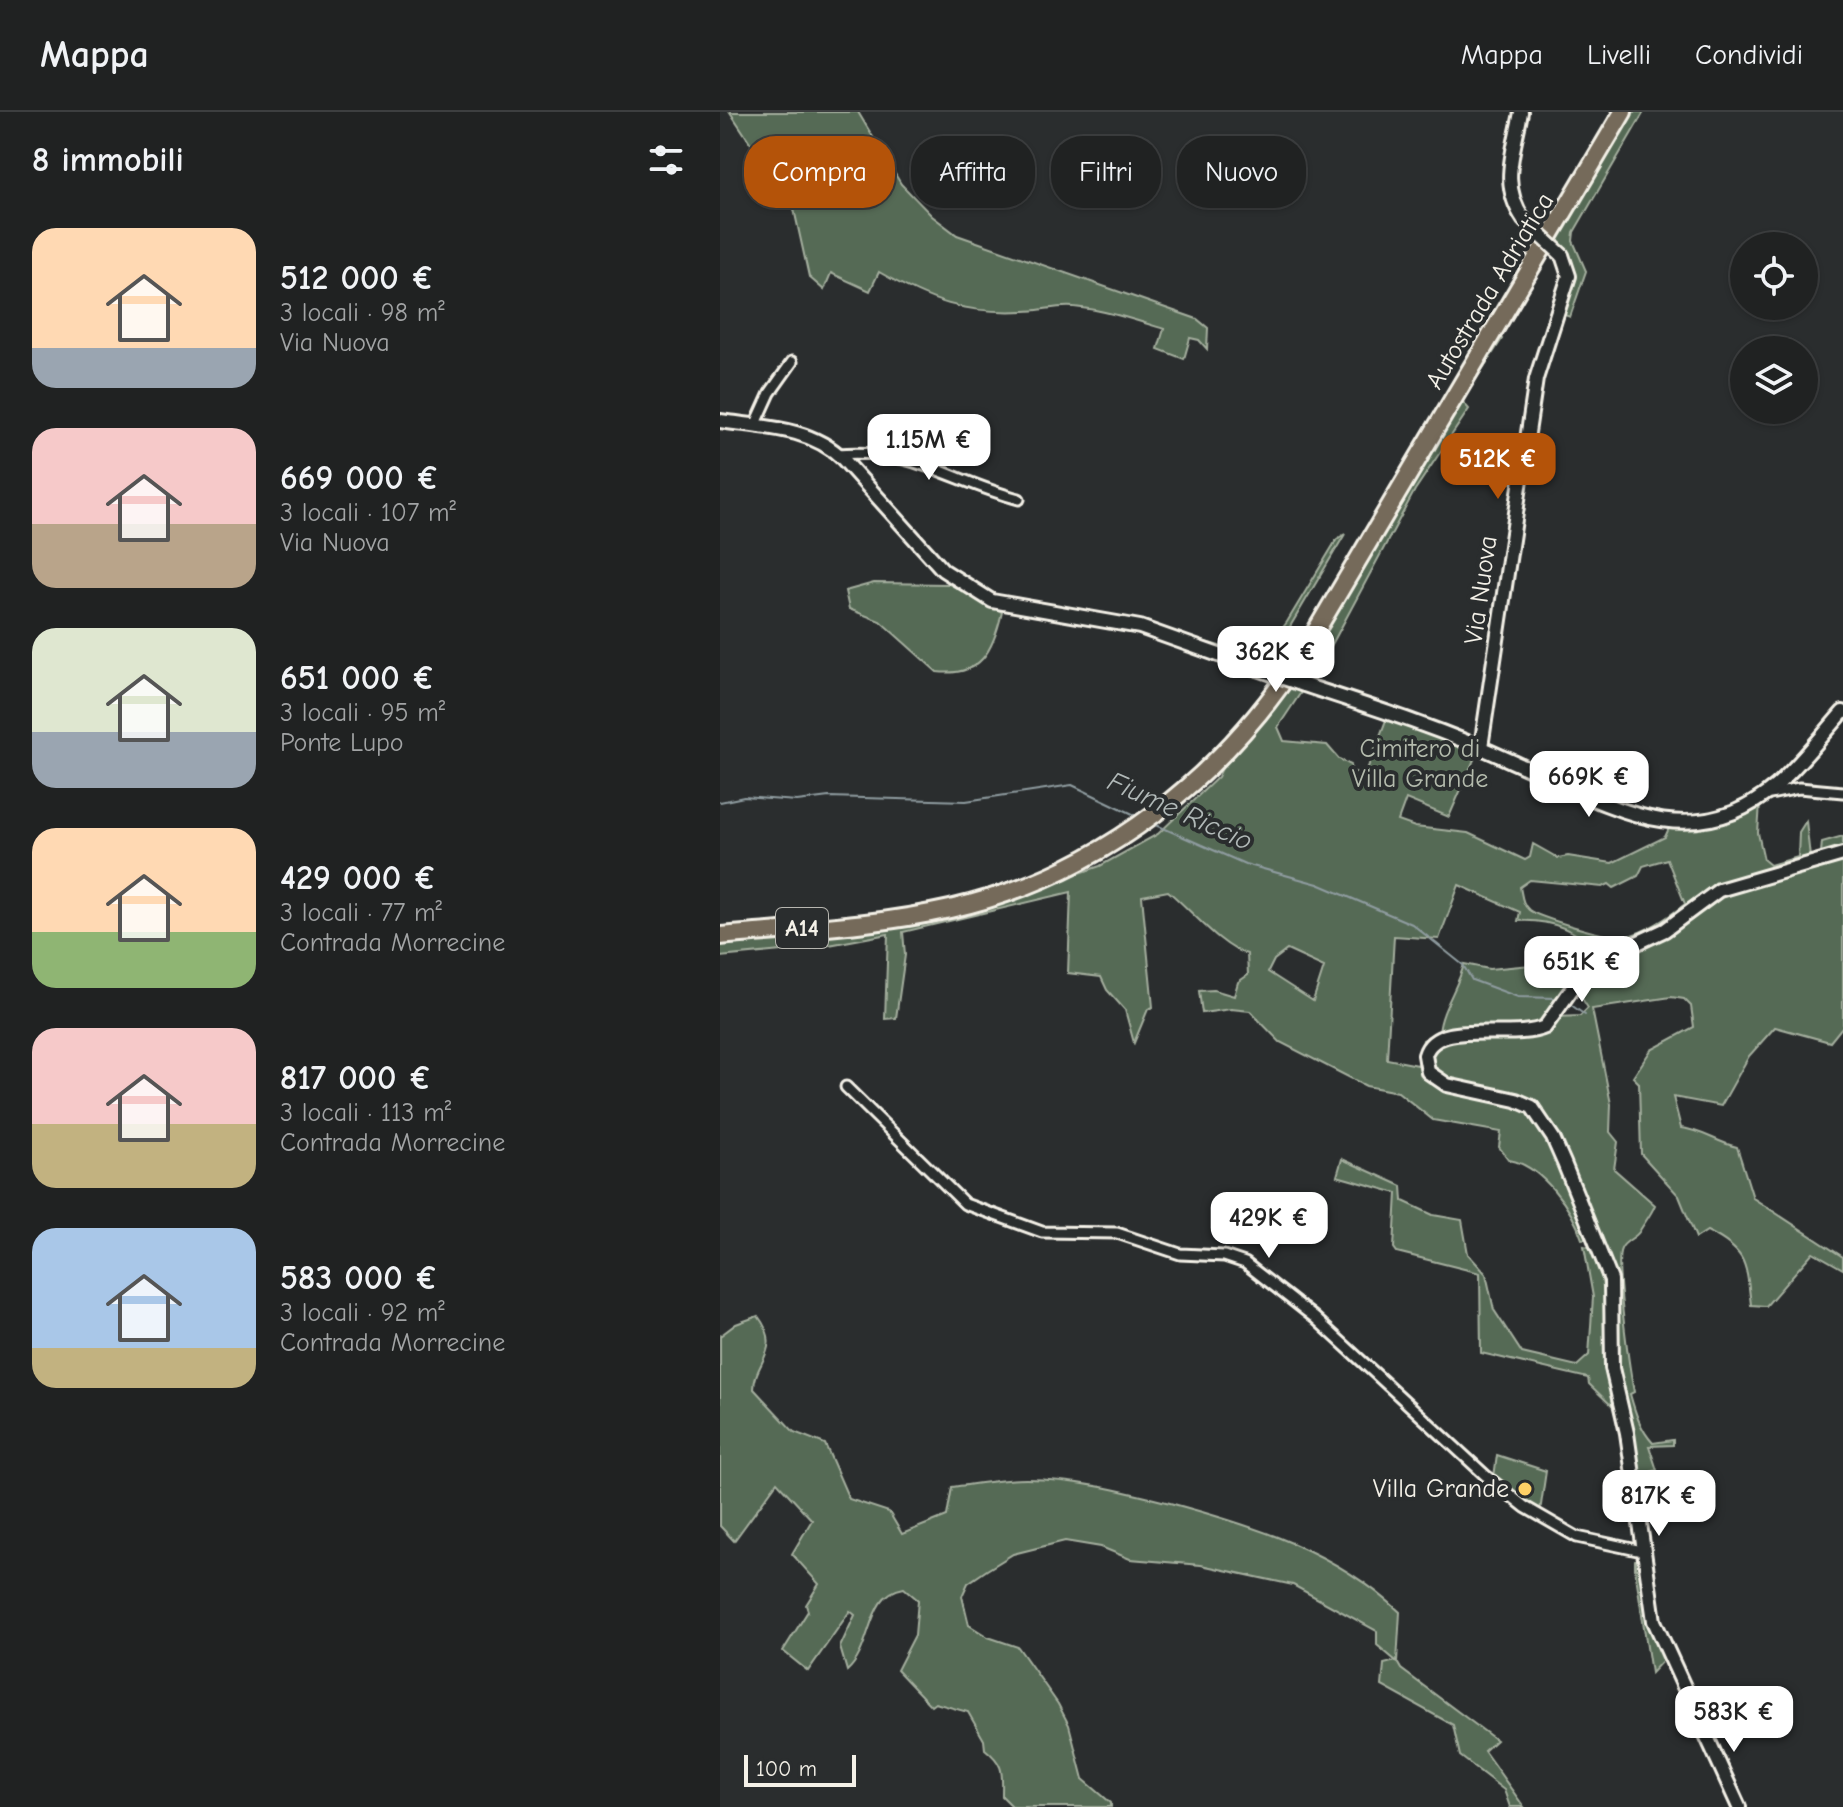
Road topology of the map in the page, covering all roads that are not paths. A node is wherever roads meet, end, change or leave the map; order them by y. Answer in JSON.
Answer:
{"nodes":[{"id":1,"x":1521,"y":112,"type":"edge"},
{"id":2,"x":1612,"y":112,"type":"edge"},
{"id":3,"x":1623,"y":112,"type":"edge"},
{"id":4,"x":792,"y":362,"type":"dead end"},
{"id":5,"x":720,"y":421,"type":"edge"},
{"id":6,"x":755,"y":426,"type":"junction"},
{"id":7,"x":838,"y":454,"type":"junction"},
{"id":8,"x":1019,"y":499,"type":"dead end"},
{"id":9,"x":1843,"y":712,"type":"edge"},
{"id":10,"x":1236,"y":733,"type":"junction"},
{"id":11,"x":1481,"y":747,"type":"junction"},
{"id":12,"x":1843,"y":792,"type":"edge"},
{"id":13,"x":1763,"y":796,"type":"junction"},
{"id":14,"x":1843,"y":854,"type":"edge"},
{"id":15,"x":883,"y":915,"type":"junction"},
{"id":16,"x":720,"y":926,"type":"edge"},
{"id":17,"x":720,"y":936,"type":"edge"},
{"id":18,"x":846,"y":1087,"type":"dead end"},
{"id":19,"x":1642,"y":1551,"type":"junction"},
{"id":20,"x":1739,"y":1807,"type":"edge"}],
"edges":[{"from":1,"to":11,"type":"street","name":"Via Nuova","bridge":true},
{"from":2,"to":10,"type":"highway","name":"Autostrada Adriatica","number":"A14"},
{"from":3,"to":10,"type":"highway","name":"Autostrada Adriatica","number":"A14"},
{"from":4,"to":6,"type":"street"},
{"from":5,"to":6,"type":"street"},
{"from":6,"to":7,"type":"street"},
{"from":7,"to":8,"type":"street"},
{"from":7,"to":11,"type":"street","bridge":true},
{"from":9,"to":13,"type":"street"},
{"from":10,"to":15,"type":"highway","name":"Autostrada Adriatica","number":"A14"},
{"from":11,"to":13,"type":"street"},
{"from":12,"to":13,"type":"street"},
{"from":14,"to":19,"type":"street"},
{"from":15,"to":16,"type":"highway","name":"Autostrada Adriatica","number":"A14"},
{"from":15,"to":17,"type":"highway","name":"Autostrada Adriatica","number":"A14"},
{"from":18,"to":19,"type":"street"},
{"from":19,"to":20,"type":"street"}]}
